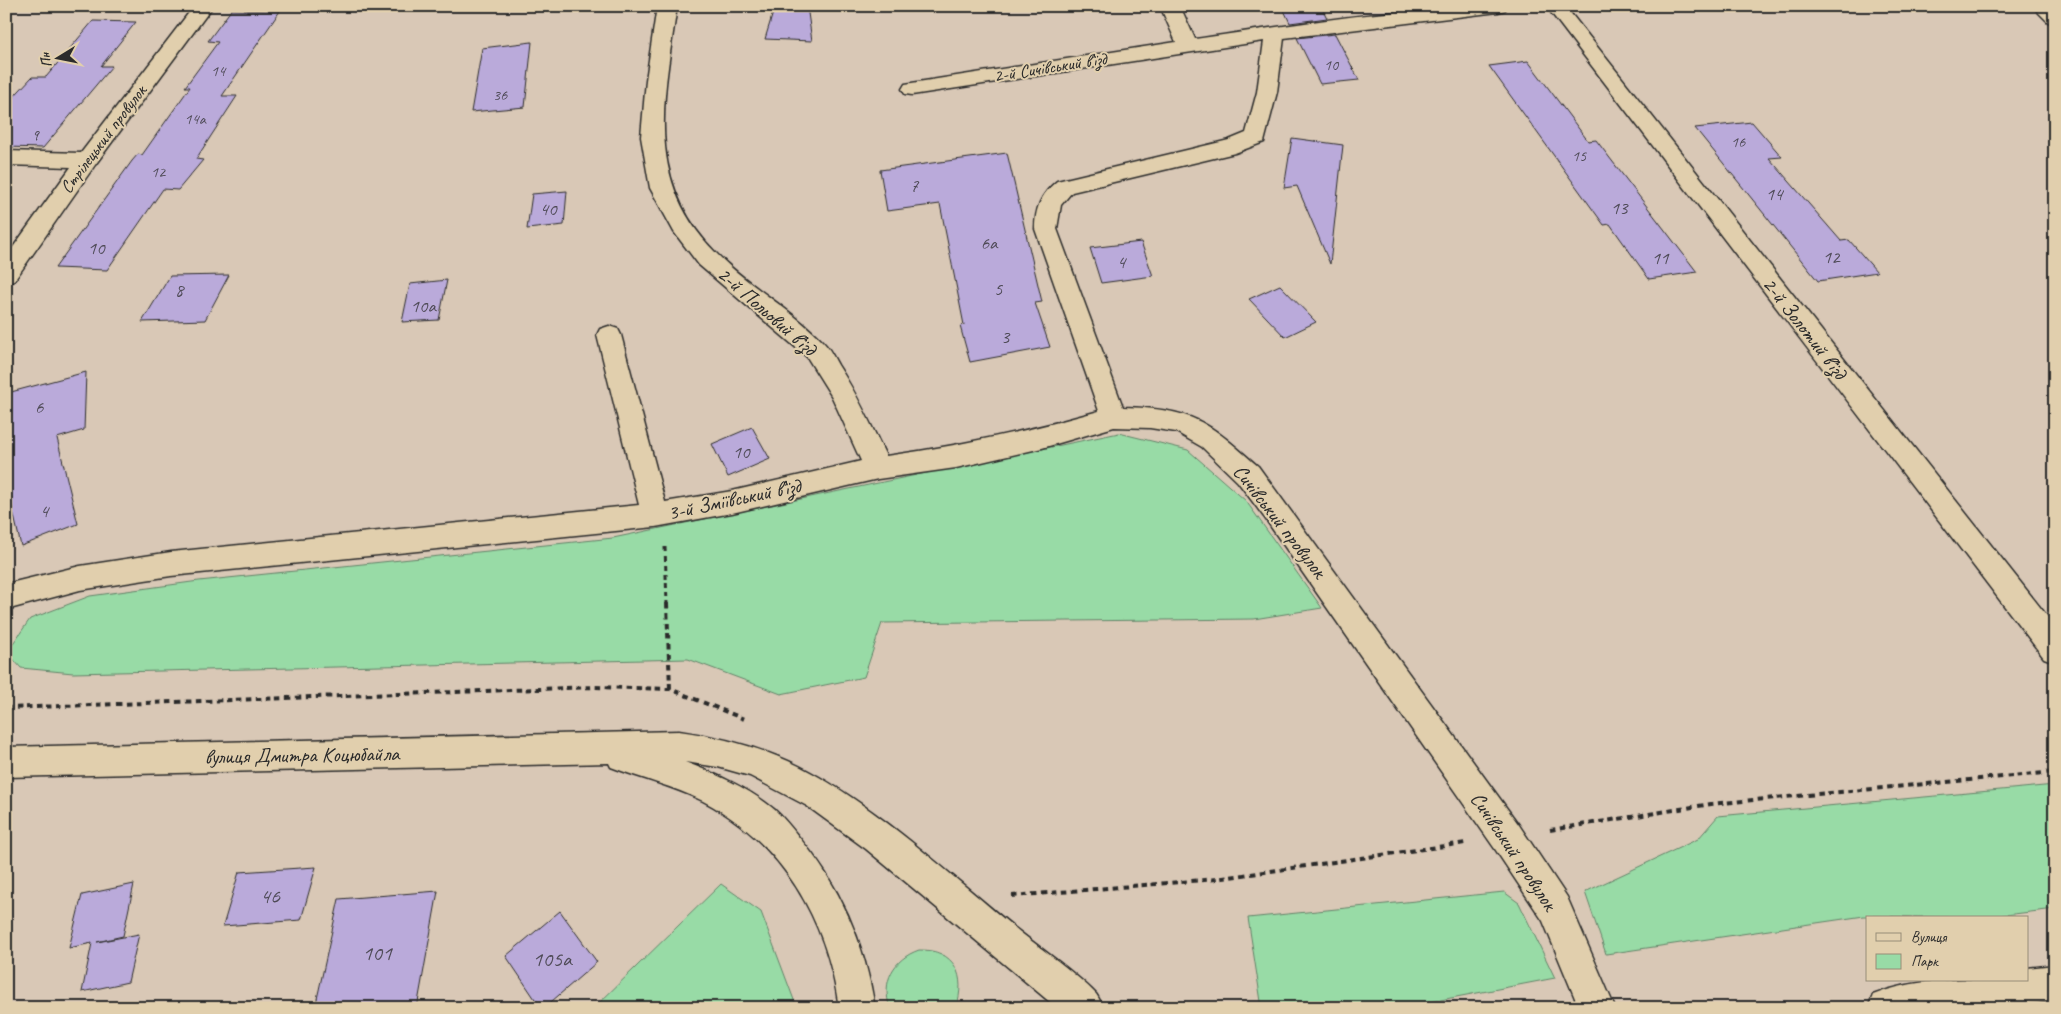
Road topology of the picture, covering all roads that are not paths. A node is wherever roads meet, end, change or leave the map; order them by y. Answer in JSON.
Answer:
{"nodes":[{"id":1,"x":204,"y":6,"type":"edge"},
{"id":2,"x":667,"y":6,"type":"edge"},
{"id":3,"x":1170,"y":6,"type":"edge"},
{"id":4,"x":1498,"y":6,"type":"edge"},
{"id":5,"x":1555,"y":6,"type":"edge"},
{"id":6,"x":2040,"y":6,"type":"edge"},
{"id":7,"x":2055,"y":18,"type":"edge"},
{"id":8,"x":1275,"y":32,"type":"junction"},
{"id":9,"x":1188,"y":46,"type":"junction"},
{"id":10,"x":912,"y":88,"type":"dead end"},
{"id":11,"x":6,"y":158,"type":"edge"},
{"id":12,"x":87,"y":160,"type":"junction"},
{"id":13,"x":6,"y":275,"type":"edge"},
{"id":14,"x":609,"y":335,"type":"dead end"},
{"id":15,"x":1114,"y":417,"type":"junction"},
{"id":16,"x":878,"y":468,"type":"junction"},
{"id":17,"x":660,"y":514,"type":"junction"},
{"id":18,"x":6,"y":597,"type":"edge"},
{"id":19,"x":2055,"y":649,"type":"edge"},
{"id":20,"x":597,"y":749,"type":"junction"},
{"id":21,"x":6,"y":762,"type":"edge"},
{"id":22,"x":2055,"y":982,"type":"edge"},
{"id":23,"x":857,"y":1008,"type":"edge"},
{"id":24,"x":1085,"y":1008,"type":"edge"},
{"id":25,"x":1597,"y":1008,"type":"edge"},
{"id":26,"x":1886,"y":1008,"type":"edge"}],
"edges":[{"from":1,"to":12,"type":"street","name":"Стрілецький провулок"},
{"from":2,"to":16,"type":"street","name":"2-й Польовий в’їзд"},
{"from":3,"to":9,"type":"street"},
{"from":4,"to":8,"type":"street"},
{"from":5,"to":19,"type":"street","name":"2-й Золотий в’їзд"},
{"from":6,"to":7,"type":"street"},
{"from":8,"to":9,"type":"street"},
{"from":8,"to":15,"type":"street"},
{"from":9,"to":10,"type":"street","name":"2-й Сичівський в’їзд"},
{"from":11,"to":12,"type":"street"},
{"from":12,"to":13,"type":"street","name":"Стрілецький провулок"},
{"from":14,"to":17,"type":"street","name":"3-й Зміївський в’їзд"},
{"from":15,"to":16,"type":"street"},
{"from":15,"to":25,"type":"street","name":"Сичівський провулок"},
{"from":16,"to":17,"type":"street","name":"3-й Зміївський в’їзд"},
{"from":17,"to":18,"type":"street"},
{"from":20,"to":21,"type":"street","name":"вулиця Дмитра Коцюбайла"},
{"from":20,"to":23,"type":"street"},
{"from":20,"to":24,"type":"street","name":"вулиця Дмитра Коцюбайла"},
{"from":22,"to":26,"type":"street"}]}
